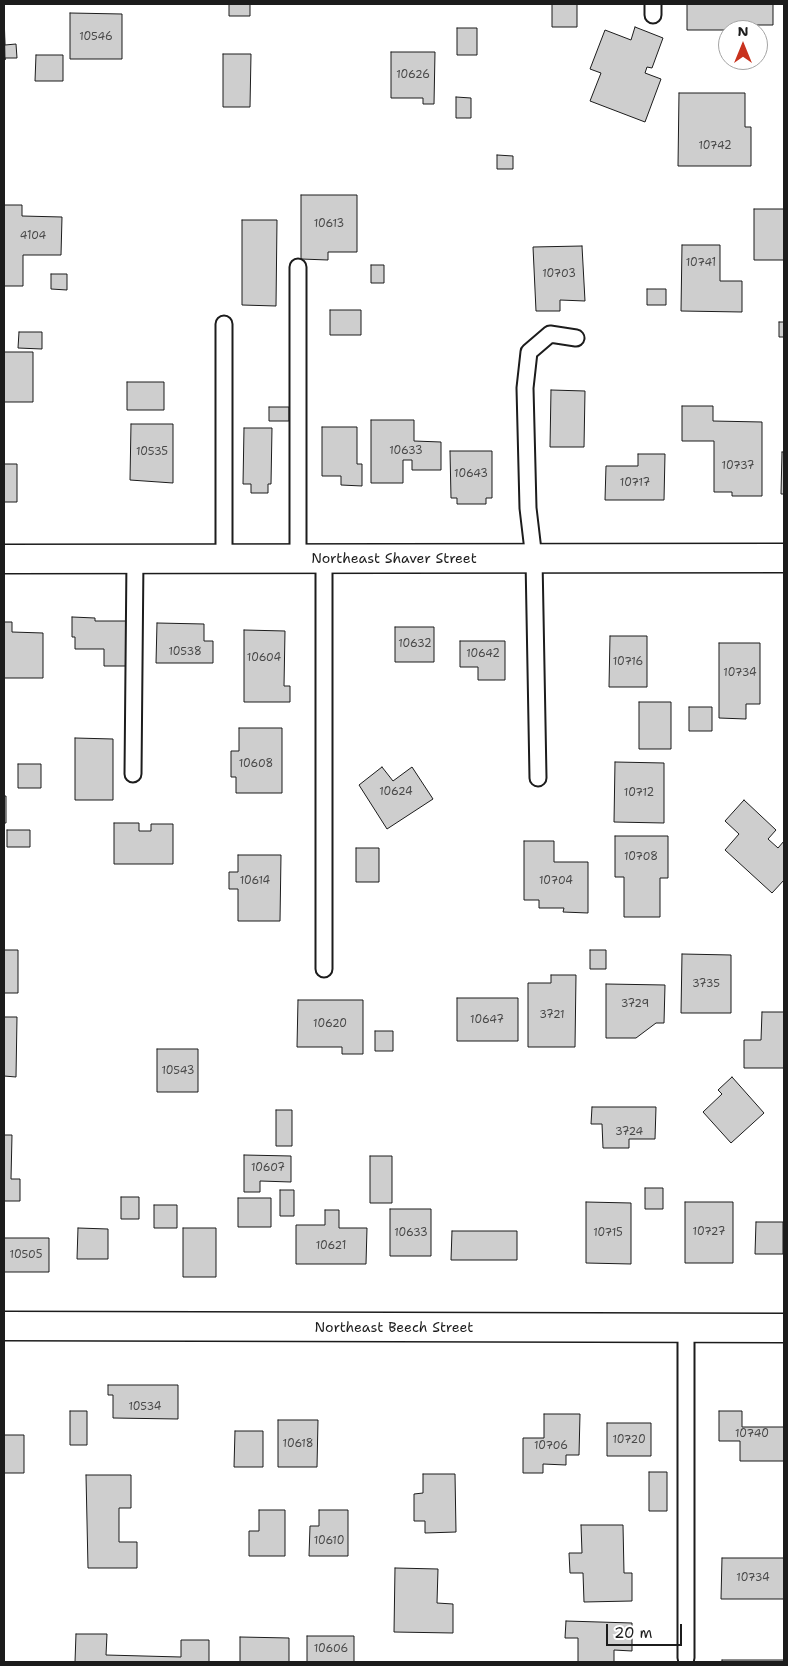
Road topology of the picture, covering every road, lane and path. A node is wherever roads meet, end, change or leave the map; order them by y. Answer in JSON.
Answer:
{"nodes":[{"id":1,"x":298,"y":267,"type":"dead end"},
{"id":2,"x":224,"y":324,"type":"dead end"},
{"id":3,"x":576,"y":338,"type":"dead end"},
{"id":4,"x":135,"y":558,"type":"junction"},
{"id":5,"x":224,"y":558,"type":"junction"},
{"id":6,"x":311,"y":558,"type":"junction"},
{"id":7,"x":784,"y":558,"type":"edge"},
{"id":8,"x":4,"y":559,"type":"edge"},
{"id":9,"x":534,"y":559,"type":"junction"},
{"id":10,"x":133,"y":774,"type":"dead end"},
{"id":11,"x":538,"y":778,"type":"dead end"},
{"id":12,"x":324,"y":969,"type":"dead end"},
{"id":13,"x":4,"y":1326,"type":"edge"},
{"id":14,"x":686,"y":1328,"type":"junction"},
{"id":15,"x":784,"y":1328,"type":"edge"},
{"id":16,"x":686,"y":1658,"type":"dead end"}],
"edges":[{"from":1,"to":6,"type":"lane"},
{"from":2,"to":5,"type":"lane"},
{"from":3,"to":9,"type":"lane"},
{"from":4,"to":5,"type":"street","name":"Northeast Shaver Street"},
{"from":4,"to":8,"type":"street","name":"Northeast Shaver Street"},
{"from":4,"to":10,"type":"lane"},
{"from":5,"to":6,"type":"street","name":"Northeast Shaver Street"},
{"from":6,"to":9,"type":"street","name":"Northeast Shaver Street"},
{"from":6,"to":12,"type":"lane"},
{"from":7,"to":9,"type":"street","name":"Northeast Shaver Street"},
{"from":9,"to":11,"type":"lane"},
{"from":13,"to":14,"type":"street","name":"Northeast Beech Street"},
{"from":14,"to":15,"type":"street","name":"Northeast Beech Street"},
{"from":14,"to":16,"type":"lane"}]}
